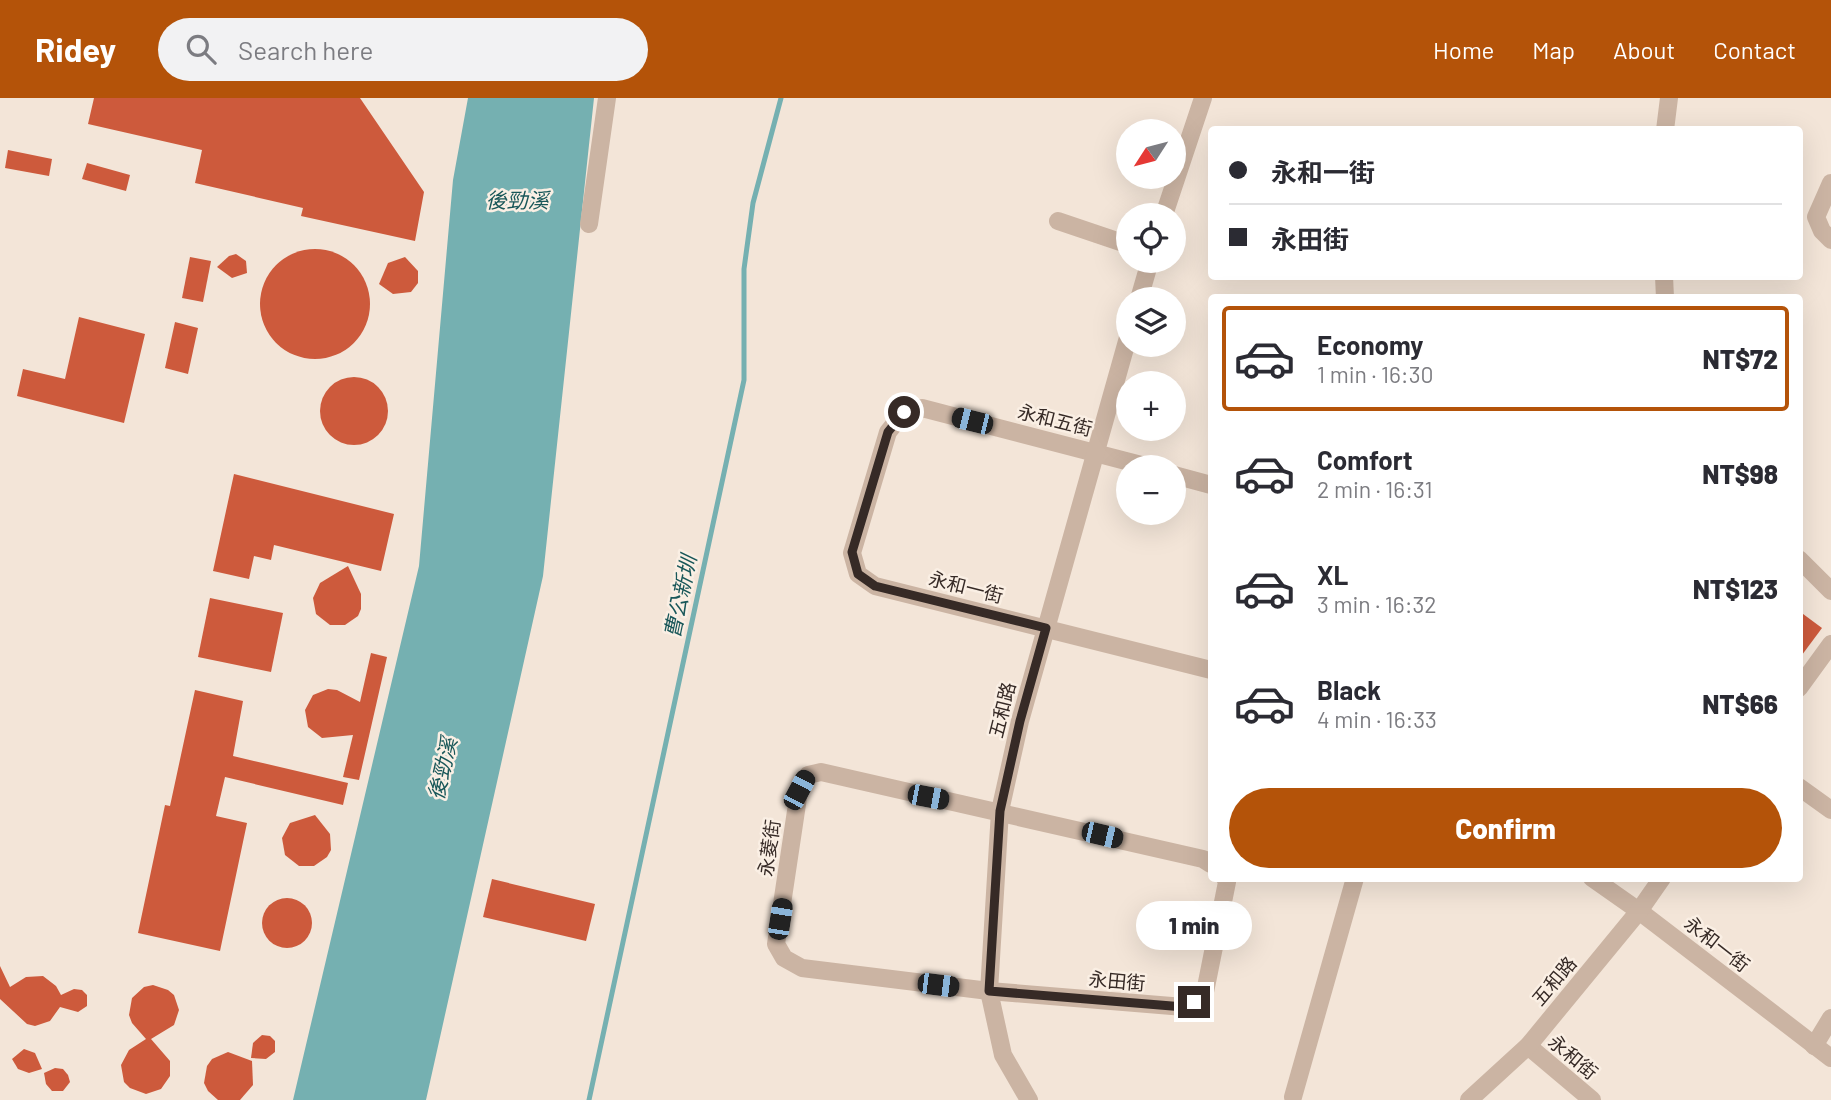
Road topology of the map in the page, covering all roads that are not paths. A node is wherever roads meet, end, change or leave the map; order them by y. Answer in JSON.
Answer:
{"nodes":[{"id":1,"x":607,"y":98,"type":"edge"},
{"id":2,"x":1203,"y":98,"type":"edge"},
{"id":3,"x":1669,"y":98,"type":"edge"},
{"id":4,"x":1666,"y":126,"type":"edge"},
{"id":5,"x":1831,"y":183,"type":"edge"},
{"id":6,"x":1168,"y":203,"type":"edge"},
{"id":7,"x":1058,"y":221,"type":"dead end"},
{"id":8,"x":589,"y":224,"type":"dead end"},
{"id":9,"x":1831,"y":240,"type":"edge"},
{"id":10,"x":1116,"y":241,"type":"edge"},
{"id":11,"x":1123,"y":357,"type":"edge"},
{"id":12,"x":888,"y":432,"type":"joint"},
{"id":13,"x":1097,"y":452,"type":"junction"},
{"id":14,"x":1116,"y":457,"type":"edge"},
{"id":15,"x":1186,"y":478,"type":"edge"},
{"id":16,"x":1208,"y":484,"type":"edge"},
{"id":17,"x":1803,"y":563,"type":"edge"},
{"id":18,"x":1831,"y":591,"type":"edge"},
{"id":19,"x":1046,"y":628,"type":"junction"},
{"id":20,"x":1831,"y":644,"type":"edge"},
{"id":21,"x":1208,"y":669,"type":"edge"},
{"id":22,"x":1803,"y":682,"type":"edge"},
{"id":23,"x":1803,"y":790,"type":"edge"},
{"id":24,"x":1831,"y":810,"type":"edge"},
{"id":25,"x":1000,"y":811,"type":"junction"},
{"id":26,"x":1208,"y":862,"type":"edge"},
{"id":27,"x":1227,"y":882,"type":"edge"},
{"id":28,"x":1354,"y":882,"type":"edge"},
{"id":29,"x":1598,"y":882,"type":"edge"},
{"id":30,"x":1659,"y":882,"type":"edge"},
{"id":31,"x":1639,"y":911,"type":"junction"},
{"id":32,"x":989,"y":991,"type":"junction"},
{"id":33,"x":1831,"y":1018,"type":"edge"},
{"id":34,"x":1528,"y":1046,"type":"junction"},
{"id":35,"x":1814,"y":1046,"type":"junction"},
{"id":36,"x":1831,"y":1058,"type":"edge"},
{"id":37,"x":1293,"y":1097,"type":"dead end"},
{"id":38,"x":1029,"y":1100,"type":"edge"},
{"id":39,"x":1469,"y":1100,"type":"edge"},
{"id":40,"x":1592,"y":1100,"type":"edge"}],
"edges":[{"from":1,"to":8,"type":"street"},
{"from":2,"to":6,"type":"street"},
{"from":3,"to":4,"type":"street"},
{"from":5,"to":9,"type":"street"},
{"from":7,"to":10,"type":"street"},
{"from":11,"to":13,"type":"street","name":"五和路"},
{"from":12,"to":13,"type":"street","name":"永和五街"},
{"from":12,"to":19,"type":"street","name":"永和一街"},
{"from":13,"to":14,"type":"street","name":"永和五街"},
{"from":13,"to":19,"type":"street","name":"五和路"},
{"from":15,"to":16,"type":"street"},
{"from":17,"to":18,"type":"street"},
{"from":19,"to":21,"type":"street","name":"永和一街"},
{"from":19,"to":25,"type":"street","name":"五和路"},
{"from":20,"to":22,"type":"street"},
{"from":23,"to":24,"type":"street"},
{"from":25,"to":26,"type":"street"},
{"from":25,"to":32,"type":"street","name":"五和路"},
{"from":25,"to":32,"type":"street","name":"永菱街"},
{"from":27,"to":32,"type":"street","name":"永田街"},
{"from":28,"to":37,"type":"street"},
{"from":29,"to":31,"type":"street","name":"永和一街"},
{"from":30,"to":31,"type":"street","name":"五和路"},
{"from":31,"to":34,"type":"street","name":"五和路"},
{"from":31,"to":35,"type":"street","name":"永和一街"},
{"from":32,"to":38,"type":"street","name":"五和路"},
{"from":33,"to":35,"type":"street"},
{"from":34,"to":39,"type":"street","name":"五和路"},
{"from":34,"to":40,"type":"street","name":"永和街"},
{"from":35,"to":36,"type":"street","name":"永和一街"}]}
